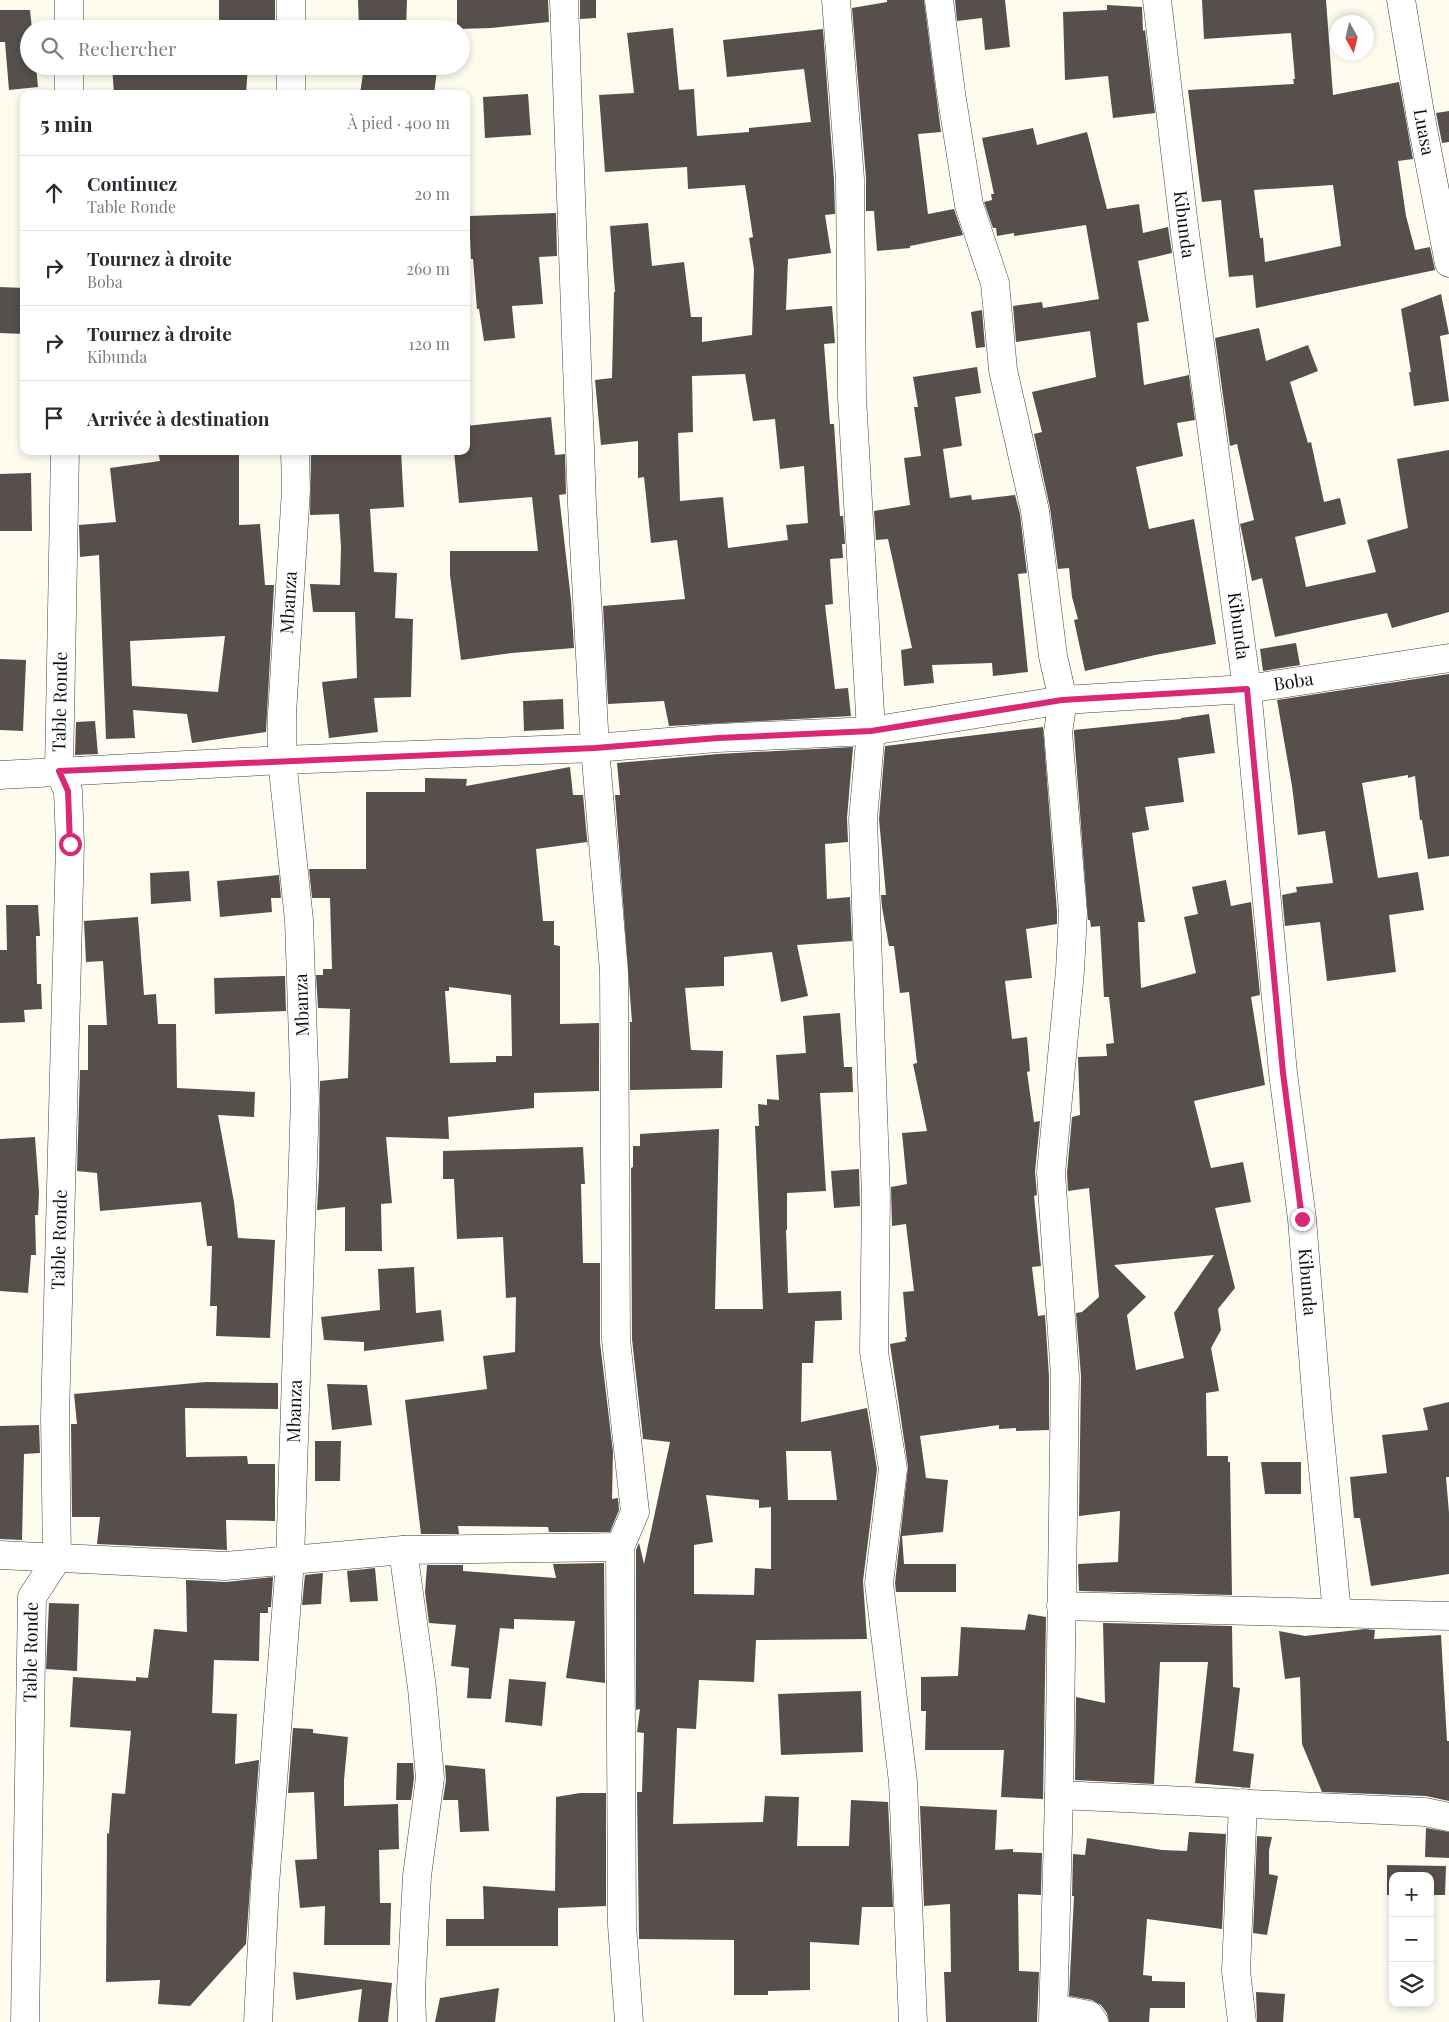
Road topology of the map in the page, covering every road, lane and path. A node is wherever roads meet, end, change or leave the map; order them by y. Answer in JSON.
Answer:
{"nodes":[{"id":1,"x":69,"y":0,"type":"edge"},
{"id":2,"x":291,"y":0,"type":"edge"},
{"id":3,"x":564,"y":0,"type":"edge"},
{"id":4,"x":836,"y":0,"type":"edge"},
{"id":5,"x":939,"y":0,"type":"edge"},
{"id":6,"x":1157,"y":0,"type":"edge"},
{"id":7,"x":1401,"y":0,"type":"edge"},
{"id":8,"x":69,"y":20,"type":"edge"},
{"id":9,"x":291,"y":20,"type":"edge"},
{"id":10,"x":69,"y":75,"type":"edge"},
{"id":11,"x":291,"y":75,"type":"edge"},
{"id":12,"x":69,"y":90,"type":"edge"},
{"id":13,"x":291,"y":90,"type":"edge"},
{"id":14,"x":1449,"y":263,"type":"edge"},
{"id":15,"x":65,"y":455,"type":"edge"},
{"id":16,"x":295,"y":455,"type":"edge"},
{"id":17,"x":1449,"y":658,"type":"edge"},
{"id":18,"x":1247,"y":689,"type":"junction"},
{"id":19,"x":1062,"y":700,"type":"junction"},
{"id":20,"x":871,"y":731,"type":"junction"},
{"id":21,"x":595,"y":748,"type":"junction"},
{"id":22,"x":282,"y":760,"type":"junction"},
{"id":23,"x":59,"y":771,"type":"junction"},
{"id":24,"x":0,"y":775,"type":"edge"},
{"id":25,"x":620,"y":1547,"type":"junction"},
{"id":26,"x":403,"y":1550,"type":"junction"},
{"id":27,"x":0,"y":1555,"type":"edge"},
{"id":28,"x":57,"y":1559,"type":"junction"},
{"id":29,"x":290,"y":1561,"type":"junction"},
{"id":30,"x":1060,"y":1606,"type":"junction"},
{"id":31,"x":1337,"y":1613,"type":"junction"},
{"id":32,"x":1449,"y":1616,"type":"edge"},
{"id":33,"x":1059,"y":1795,"type":"junction"},
{"id":34,"x":1242,"y":1803,"type":"junction"},
{"id":35,"x":1449,"y":1817,"type":"edge"},
{"id":36,"x":25,"y":2022,"type":"edge"},
{"id":37,"x":258,"y":2022,"type":"edge"},
{"id":38,"x":412,"y":2022,"type":"edge"},
{"id":39,"x":629,"y":2022,"type":"edge"},
{"id":40,"x":913,"y":2022,"type":"edge"},
{"id":41,"x":1053,"y":2022,"type":"edge"},
{"id":42,"x":1057,"y":2022,"type":"edge"},
{"id":43,"x":1094,"y":2022,"type":"edge"},
{"id":44,"x":1242,"y":2022,"type":"edge"}],
"edges":[{"from":1,"to":8,"type":"street"},
{"from":2,"to":9,"type":"street"},
{"from":3,"to":21,"type":"street"},
{"from":4,"to":20,"type":"street"},
{"from":5,"to":19,"type":"street"},
{"from":6,"to":18,"type":"street","name":"Kibunda"},
{"from":7,"to":14,"type":"street","name":"Luasa"},
{"from":10,"to":12,"type":"street"},
{"from":11,"to":13,"type":"street"},
{"from":15,"to":23,"type":"street","name":"Table Ronde"},
{"from":16,"to":22,"type":"street","name":"Mbanza"},
{"from":17,"to":18,"type":"street","name":"Boba"},
{"from":18,"to":19,"type":"street","name":"Boba"},
{"from":18,"to":31,"type":"street","name":"Kibunda"},
{"from":19,"to":20,"type":"street","name":"Boba"},
{"from":19,"to":30,"type":"street"},
{"from":20,"to":21,"type":"street","name":"Boba"},
{"from":20,"to":40,"type":"street"},
{"from":21,"to":22,"type":"street","name":"Boba"},
{"from":21,"to":25,"type":"street"},
{"from":22,"to":23,"type":"street","name":"Boba"},
{"from":22,"to":29,"type":"street","name":"Mbanza"},
{"from":23,"to":24,"type":"street","name":"Boba"},
{"from":23,"to":28,"type":"street","name":"Table Ronde"},
{"from":25,"to":26,"type":"street"},
{"from":25,"to":39,"type":"street"},
{"from":26,"to":29,"type":"street"},
{"from":26,"to":38,"type":"street"},
{"from":27,"to":28,"type":"street"},
{"from":28,"to":29,"type":"street"},
{"from":28,"to":36,"type":"street","name":"Table Ronde"},
{"from":29,"to":37,"type":"street","name":"Mbanza"},
{"from":30,"to":31,"type":"street"},
{"from":30,"to":33,"type":"street"},
{"from":31,"to":32,"type":"street"},
{"from":33,"to":34,"type":"street"},
{"from":33,"to":41,"type":"street"},
{"from":34,"to":35,"type":"street"},
{"from":34,"to":44,"type":"street"},
{"from":42,"to":43,"type":"street"}]}
